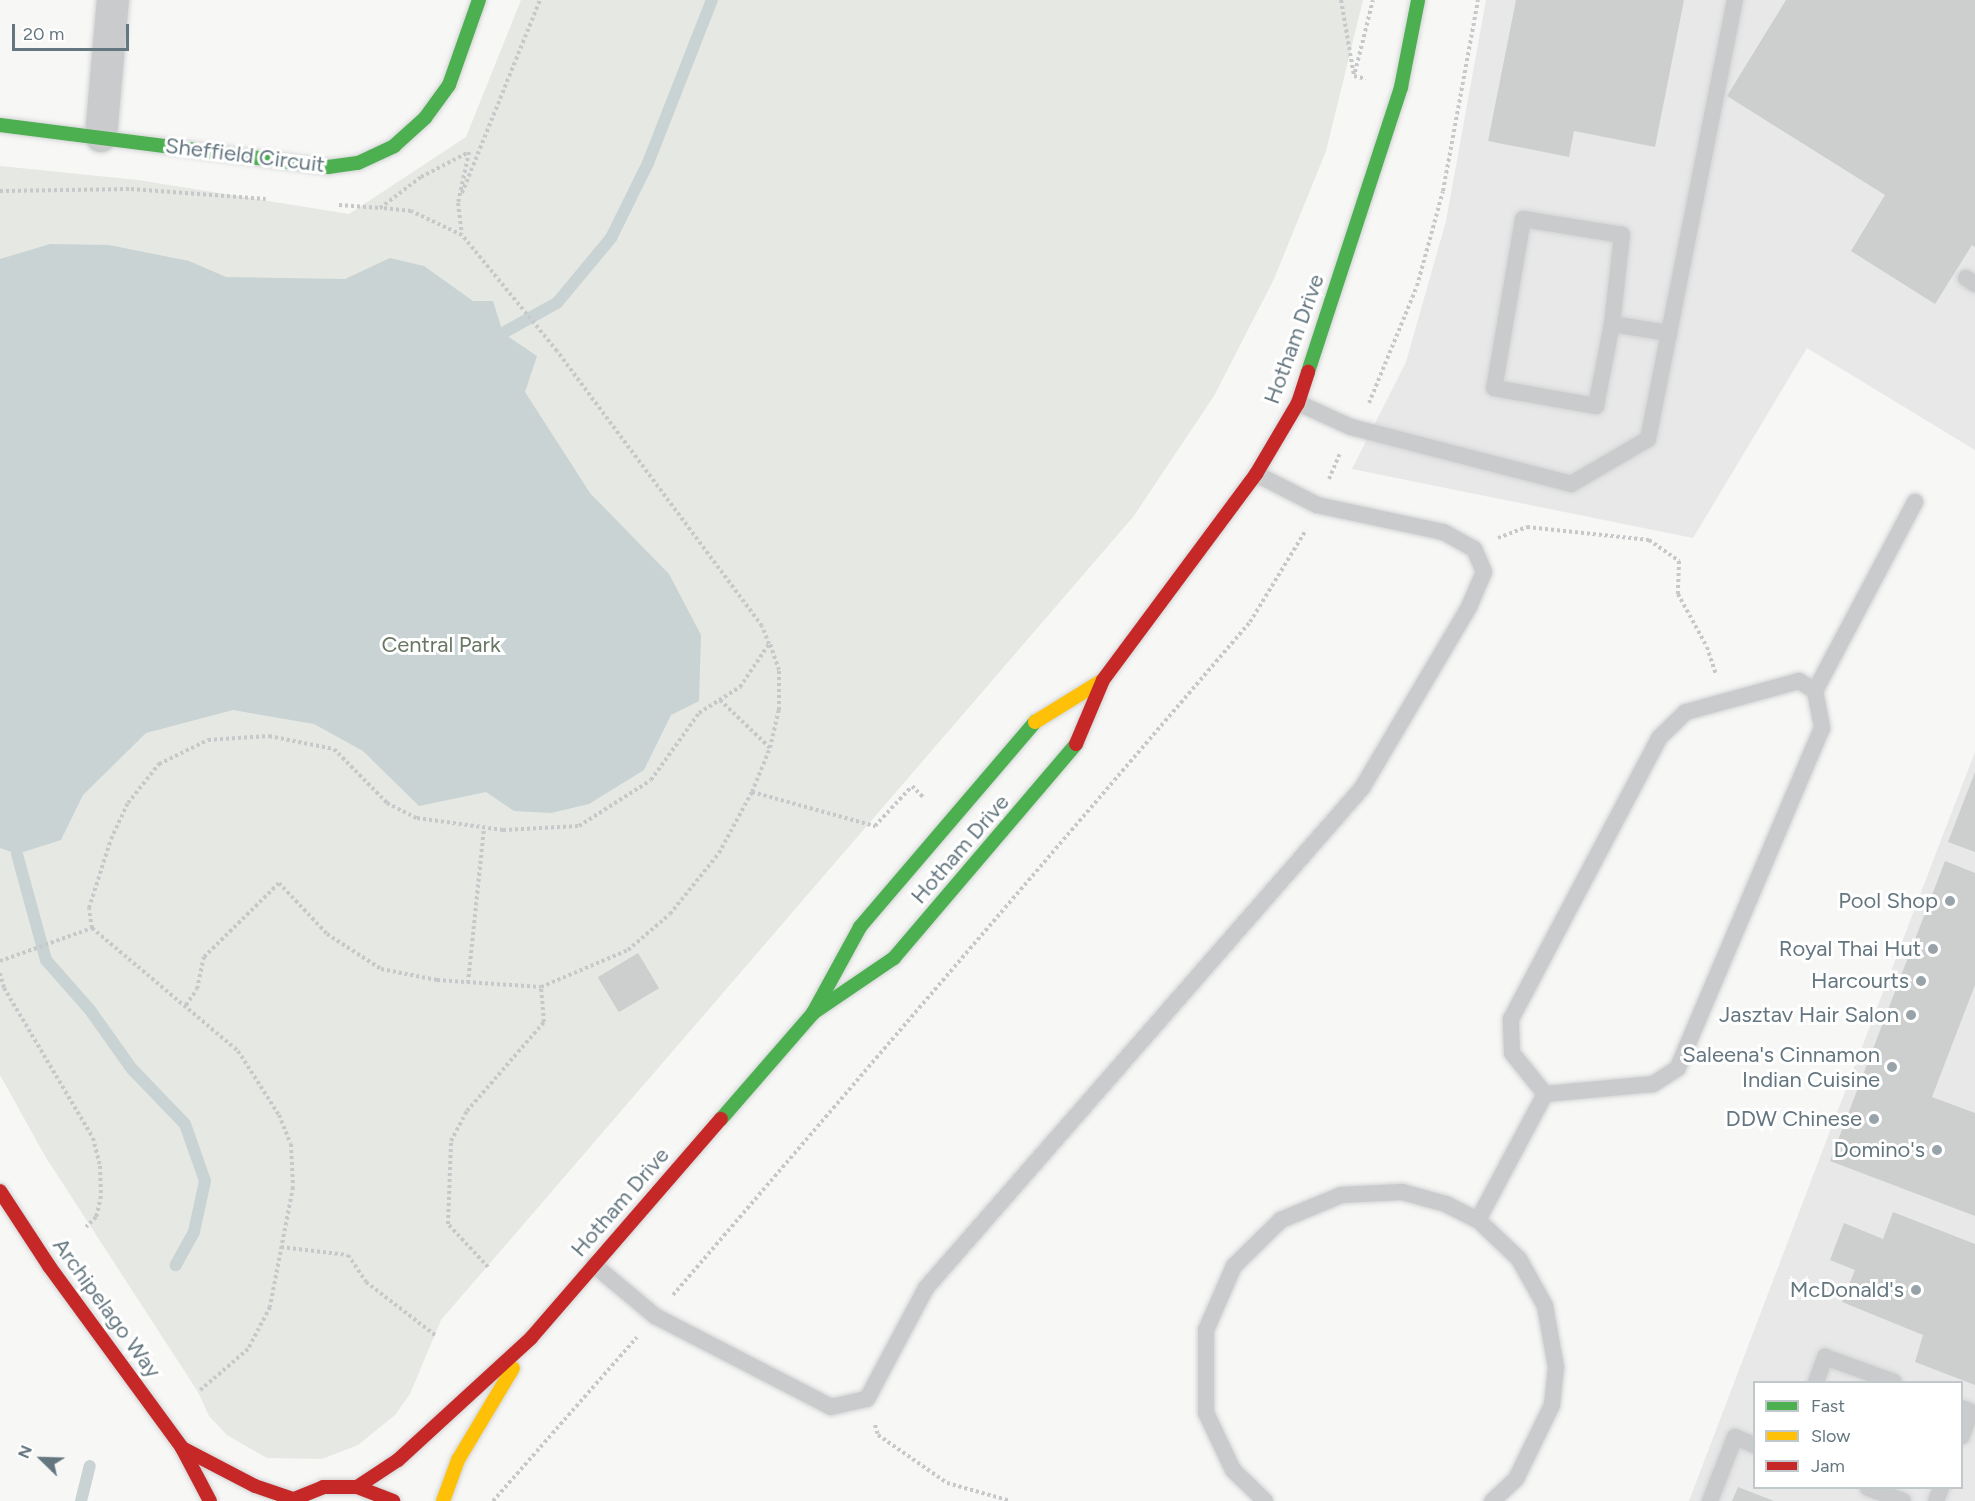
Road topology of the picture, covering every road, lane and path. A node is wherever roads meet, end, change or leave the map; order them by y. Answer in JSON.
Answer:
{"nodes":[{"id":1,"x":113,"y":0,"type":"edge"},
{"id":2,"x":479,"y":0,"type":"edge"},
{"id":3,"x":540,"y":0,"type":"edge"},
{"id":4,"x":1341,"y":0,"type":"edge"},
{"id":5,"x":1373,"y":0,"type":"edge"},
{"id":6,"x":1419,"y":0,"type":"edge"},
{"id":7,"x":1735,"y":0,"type":"edge"},
{"id":8,"x":1354,"y":76,"type":"junction"},
{"id":9,"x":1401,"y":87,"type":"junction"},
{"id":10,"x":0,"y":125,"type":"edge"},
{"id":11,"x":101,"y":136,"type":"junction"},
{"id":12,"x":380,"y":208,"type":"dead end"},
{"id":13,"x":462,"y":235,"type":"junction"},
{"id":14,"x":1612,"y":324,"type":"junction"},
{"id":15,"x":1669,"y":333,"type":"junction"},
{"id":16,"x":1298,"y":403,"type":"junction"},
{"id":17,"x":1256,"y":474,"type":"junction"},
{"id":18,"x":1915,"y":502,"type":"dead end"},
{"id":19,"x":1474,"y":549,"type":"junction"},
{"id":20,"x":769,"y":644,"type":"junction"},
{"id":21,"x":1103,"y":680,"type":"junction"},
{"id":22,"x":1815,"y":691,"type":"junction"},
{"id":23,"x":720,"y":700,"type":"junction"},
{"id":24,"x":1724,"y":702,"type":"junction"},
{"id":25,"x":770,"y":748,"type":"junction"},
{"id":26,"x":752,"y":792,"type":"junction"},
{"id":27,"x":854,"y":820,"type":"dead end"},
{"id":28,"x":484,"y":828,"type":"junction"},
{"id":29,"x":92,"y":928,"type":"junction"},
{"id":30,"x":0,"y":961,"type":"edge"},
{"id":31,"x":0,"y":973,"type":"edge"},
{"id":32,"x":468,"y":982,"type":"junction"},
{"id":33,"x":541,"y":987,"type":"junction"},
{"id":34,"x":186,"y":1005,"type":"junction"},
{"id":35,"x":813,"y":1013,"type":"junction"},
{"id":36,"x":1545,"y":1094,"type":"junction"},
{"id":37,"x":2,"y":1198,"type":"edge"},
{"id":38,"x":1478,"y":1220,"type":"junction"},
{"id":39,"x":86,"y":1227,"type":"dead end"},
{"id":40,"x":281,"y":1247,"type":"junction"},
{"id":41,"x":594,"y":1264,"type":"junction"},
{"id":42,"x":488,"y":1267,"type":"dead end"},
{"id":43,"x":436,"y":1336,"type":"dead end"},
{"id":44,"x":531,"y":1338,"type":"junction"},
{"id":45,"x":1817,"y":1381,"type":"edge"},
{"id":46,"x":1889,"y":1381,"type":"edge"},
{"id":47,"x":198,"y":1392,"type":"dead end"},
{"id":48,"x":867,"y":1399,"type":"junction"},
{"id":49,"x":1969,"y":1411,"type":"edge"},
{"id":50,"x":1963,"y":1432,"type":"edge"},
{"id":51,"x":1753,"y":1443,"type":"edge"},
{"id":52,"x":182,"y":1448,"type":"junction"},
{"id":53,"x":357,"y":1487,"type":"junction"},
{"id":54,"x":1871,"y":1489,"type":"edge"},
{"id":55,"x":290,"y":1500,"type":"edge"},
{"id":56,"x":210,"y":1501,"type":"edge"},
{"id":57,"x":393,"y":1501,"type":"edge"},
{"id":58,"x":443,"y":1501,"type":"edge"},
{"id":59,"x":1011,"y":1501,"type":"edge"},
{"id":60,"x":1265,"y":1501,"type":"edge"},
{"id":61,"x":1492,"y":1501,"type":"edge"},
{"id":62,"x":1710,"y":1501,"type":"edge"},
{"id":63,"x":1903,"y":1501,"type":"edge"}],
"edges":[{"from":1,"to":11,"type":"street"},
{"from":2,"to":11,"type":"street","name":"Sheffield Circuit"},
{"from":3,"to":13,"type":"path"},
{"from":4,"to":8,"type":"path"},
{"from":5,"to":8,"type":"path"},
{"from":6,"to":9,"type":"street","name":"Hotham Drive"},
{"from":7,"to":15,"type":"lane"},
{"from":8,"to":9,"type":"path"},
{"from":9,"to":16,"type":"street","name":"Hotham Drive"},
{"from":10,"to":11,"type":"street","name":"Sheffield Circuit"},
{"from":12,"to":13,"type":"path"},
{"from":13,"to":20,"type":"path"},
{"from":14,"to":14,"type":"lane"},
{"from":14,"to":15,"type":"lane"},
{"from":15,"to":16,"type":"lane"},
{"from":16,"to":17,"type":"street","name":"Hotham Drive"},
{"from":17,"to":19,"type":"lane"},
{"from":17,"to":21,"type":"street","name":"Hotham Drive"},
{"from":18,"to":22,"type":"lane"},
{"from":19,"to":24,"type":"path"},
{"from":19,"to":48,"type":"lane"},
{"from":20,"to":23,"type":"path"},
{"from":20,"to":25,"type":"path"},
{"from":21,"to":35,"type":"street","name":"Hotham Drive"},
{"from":21,"to":35,"type":"street","name":"Hotham Drive"},
{"from":22,"to":24,"type":"lane"},
{"from":22,"to":36,"type":"lane"},
{"from":23,"to":25,"type":"path"},
{"from":23,"to":28,"type":"path"},
{"from":24,"to":36,"type":"lane"},
{"from":25,"to":26,"type":"path"},
{"from":26,"to":27,"type":"path"},
{"from":26,"to":33,"type":"path"},
{"from":28,"to":29,"type":"path"},
{"from":28,"to":32,"type":"path"},
{"from":29,"to":30,"type":"path"},
{"from":29,"to":34,"type":"path"},
{"from":31,"to":39,"type":"path"},
{"from":32,"to":33,"type":"path"},
{"from":32,"to":34,"type":"path"},
{"from":33,"to":42,"type":"path"},
{"from":34,"to":40,"type":"path"},
{"from":35,"to":41,"type":"street","name":"Hotham Drive"},
{"from":36,"to":38,"type":"lane"},
{"from":37,"to":52,"type":"street","name":"Archipelago Way"},
{"from":38,"to":60,"type":"lane"},
{"from":38,"to":61,"type":"lane"},
{"from":40,"to":43,"type":"path"},
{"from":40,"to":47,"type":"path"},
{"from":41,"to":44,"type":"street","name":"Hotham Drive"},
{"from":41,"to":48,"type":"lane"},
{"from":44,"to":53,"type":"street","name":"Hotham Drive"},
{"from":44,"to":58,"type":"street","name":"Hotham Drive"},
{"from":45,"to":46,"type":"lane"},
{"from":48,"to":59,"type":"path"},
{"from":49,"to":50,"type":"lane"},
{"from":51,"to":62,"type":"lane"},
{"from":52,"to":55,"type":"street","name":"Archipelago Way"},
{"from":52,"to":56,"type":"street","name":"Archipelago Way"},
{"from":53,"to":55,"type":"street"},
{"from":53,"to":57,"type":"street"},
{"from":54,"to":63,"type":"lane"}]}
